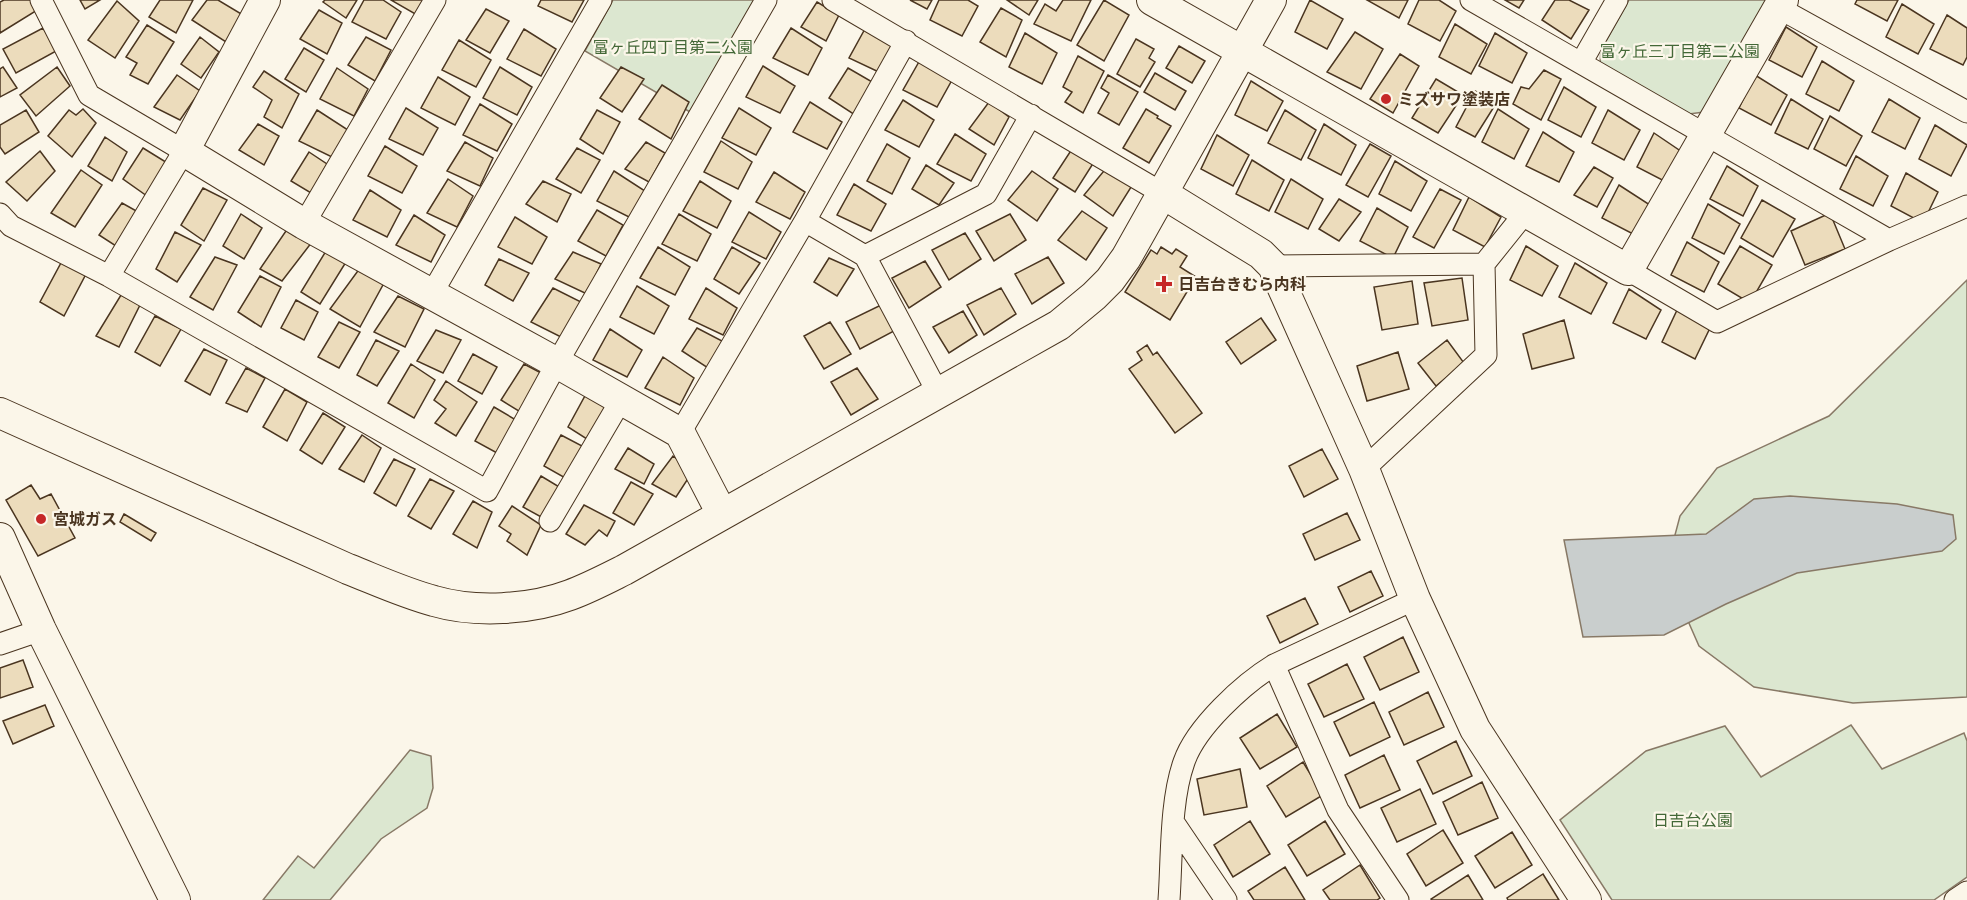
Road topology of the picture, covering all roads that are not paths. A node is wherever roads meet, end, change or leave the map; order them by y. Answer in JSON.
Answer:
{"nodes":[{"id":1,"x":41,"y":0,"type":"edge"},
{"id":2,"x":435,"y":0,"type":"edge"},
{"id":3,"x":602,"y":0,"type":"edge"},
{"id":4,"x":766,"y":0,"type":"edge"},
{"id":5,"x":833,"y":0,"type":"edge"},
{"id":6,"x":1152,"y":0,"type":"edge"},
{"id":7,"x":1271,"y":0,"type":"edge"},
{"id":8,"x":1471,"y":0,"type":"edge"},
{"id":9,"x":1617,"y":0,"type":"edge"},
{"id":10,"x":261,"y":1,"type":"edge"},
{"id":11,"x":1781,"y":4,"type":"edge"},
{"id":12,"x":906,"y":41,"type":"junction"},
{"id":13,"x":1242,"y":52,"type":"junction"},
{"id":14,"x":1581,"y":63,"type":"junction"},
{"id":15,"x":1967,"y":112,"type":"edge"},
{"id":16,"x":1031,"y":115,"type":"junction"},
{"id":17,"x":1705,"y":135,"type":"junction"},
{"id":18,"x":184,"y":152,"type":"junction"},
{"id":19,"x":1162,"y":193,"type":"junction"},
{"id":20,"x":1967,"y":206,"type":"edge"},
{"id":21,"x":1525,"y":213,"type":"junction"},
{"id":22,"x":0,"y":214,"type":"edge"},
{"id":23,"x":806,"y":221,"type":"junction"},
{"id":24,"x":304,"y":224,"type":"junction"},
{"id":25,"x":1889,"y":240,"type":"junction"},
{"id":26,"x":865,"y":256,"type":"junction"},
{"id":27,"x":1484,"y":264,"type":"junction"},
{"id":28,"x":1274,"y":266,"type":"junction"},
{"id":29,"x":1628,"y":270,"type":"junction"},
{"id":30,"x":109,"y":276,"type":"junction"},
{"id":31,"x":431,"y":295,"type":"junction"},
{"id":32,"x":557,"y":363,"type":"junction"},
{"id":33,"x":938,"y":393,"type":"junction"},
{"id":34,"x":621,"y":400,"type":"junction"},
{"id":35,"x":0,"y":413,"type":"edge"},
{"id":36,"x":680,"y":434,"type":"junction"},
{"id":37,"x":1364,"y":469,"type":"junction"},
{"id":38,"x":722,"y":514,"type":"junction"},
{"id":39,"x":550,"y":521,"type":"dead end"},
{"id":40,"x":0,"y":538,"type":"edge"},
{"id":41,"x":1415,"y":599,"type":"junction"},
{"id":42,"x":41,"y":630,"type":"junction"},
{"id":43,"x":0,"y":644,"type":"edge"},
{"id":44,"x":1274,"y":665,"type":"junction"},
{"id":45,"x":1174,"y":823,"type":"junction"},
{"id":46,"x":1967,"y":892,"type":"edge"},
{"id":47,"x":175,"y":900,"type":"edge"},
{"id":48,"x":1169,"y":900,"type":"edge"},
{"id":49,"x":1226,"y":900,"type":"edge"},
{"id":50,"x":1398,"y":900,"type":"edge"},
{"id":51,"x":1586,"y":900,"type":"edge"},
{"id":52,"x":1955,"y":900,"type":"edge"}],
"edges":[{"from":1,"to":18,"type":"street"},
{"from":2,"to":24,"type":"street"},
{"from":3,"to":31,"type":"street"},
{"from":4,"to":32,"type":"street"},
{"from":5,"to":12,"type":"street"},
{"from":6,"to":13,"type":"street"},
{"from":7,"to":13,"type":"street"},
{"from":8,"to":14,"type":"street"},
{"from":9,"to":14,"type":"street"},
{"from":10,"to":18,"type":"street"},
{"from":11,"to":15,"type":"street"},
{"from":11,"to":17,"type":"street"},
{"from":12,"to":16,"type":"street"},
{"from":12,"to":23,"type":"street"},
{"from":13,"to":19,"type":"street"},
{"from":13,"to":21,"type":"street"},
{"from":14,"to":17,"type":"street"},
{"from":16,"to":19,"type":"street"},
{"from":16,"to":26,"type":"street"},
{"from":17,"to":25,"type":"street"},
{"from":17,"to":29,"type":"street"},
{"from":18,"to":24,"type":"street"},
{"from":18,"to":30,"type":"street"},
{"from":19,"to":28,"type":"street"},
{"from":19,"to":33,"type":"street"},
{"from":20,"to":25,"type":"street"},
{"from":21,"to":27,"type":"street"},
{"from":21,"to":29,"type":"street"},
{"from":22,"to":30,"type":"street"},
{"from":23,"to":26,"type":"street"},
{"from":23,"to":36,"type":"street"},
{"from":24,"to":31,"type":"street"},
{"from":25,"to":29,"type":"street"},
{"from":26,"to":33,"type":"street"},
{"from":27,"to":28,"type":"street"},
{"from":27,"to":37,"type":"street"},
{"from":28,"to":37,"type":"street"},
{"from":30,"to":32,"type":"street"},
{"from":31,"to":32,"type":"street"},
{"from":32,"to":34,"type":"street"},
{"from":33,"to":38,"type":"street"},
{"from":34,"to":36,"type":"street"},
{"from":34,"to":39,"type":"street"},
{"from":35,"to":38,"type":"street"},
{"from":36,"to":38,"type":"street"},
{"from":37,"to":41,"type":"street"},
{"from":40,"to":42,"type":"street"},
{"from":41,"to":44,"type":"street"},
{"from":41,"to":51,"type":"street"},
{"from":42,"to":43,"type":"street"},
{"from":42,"to":47,"type":"street"},
{"from":44,"to":45,"type":"street"},
{"from":44,"to":50,"type":"street"},
{"from":45,"to":48,"type":"street"},
{"from":45,"to":49,"type":"street"},
{"from":46,"to":52,"type":"street"}]}
